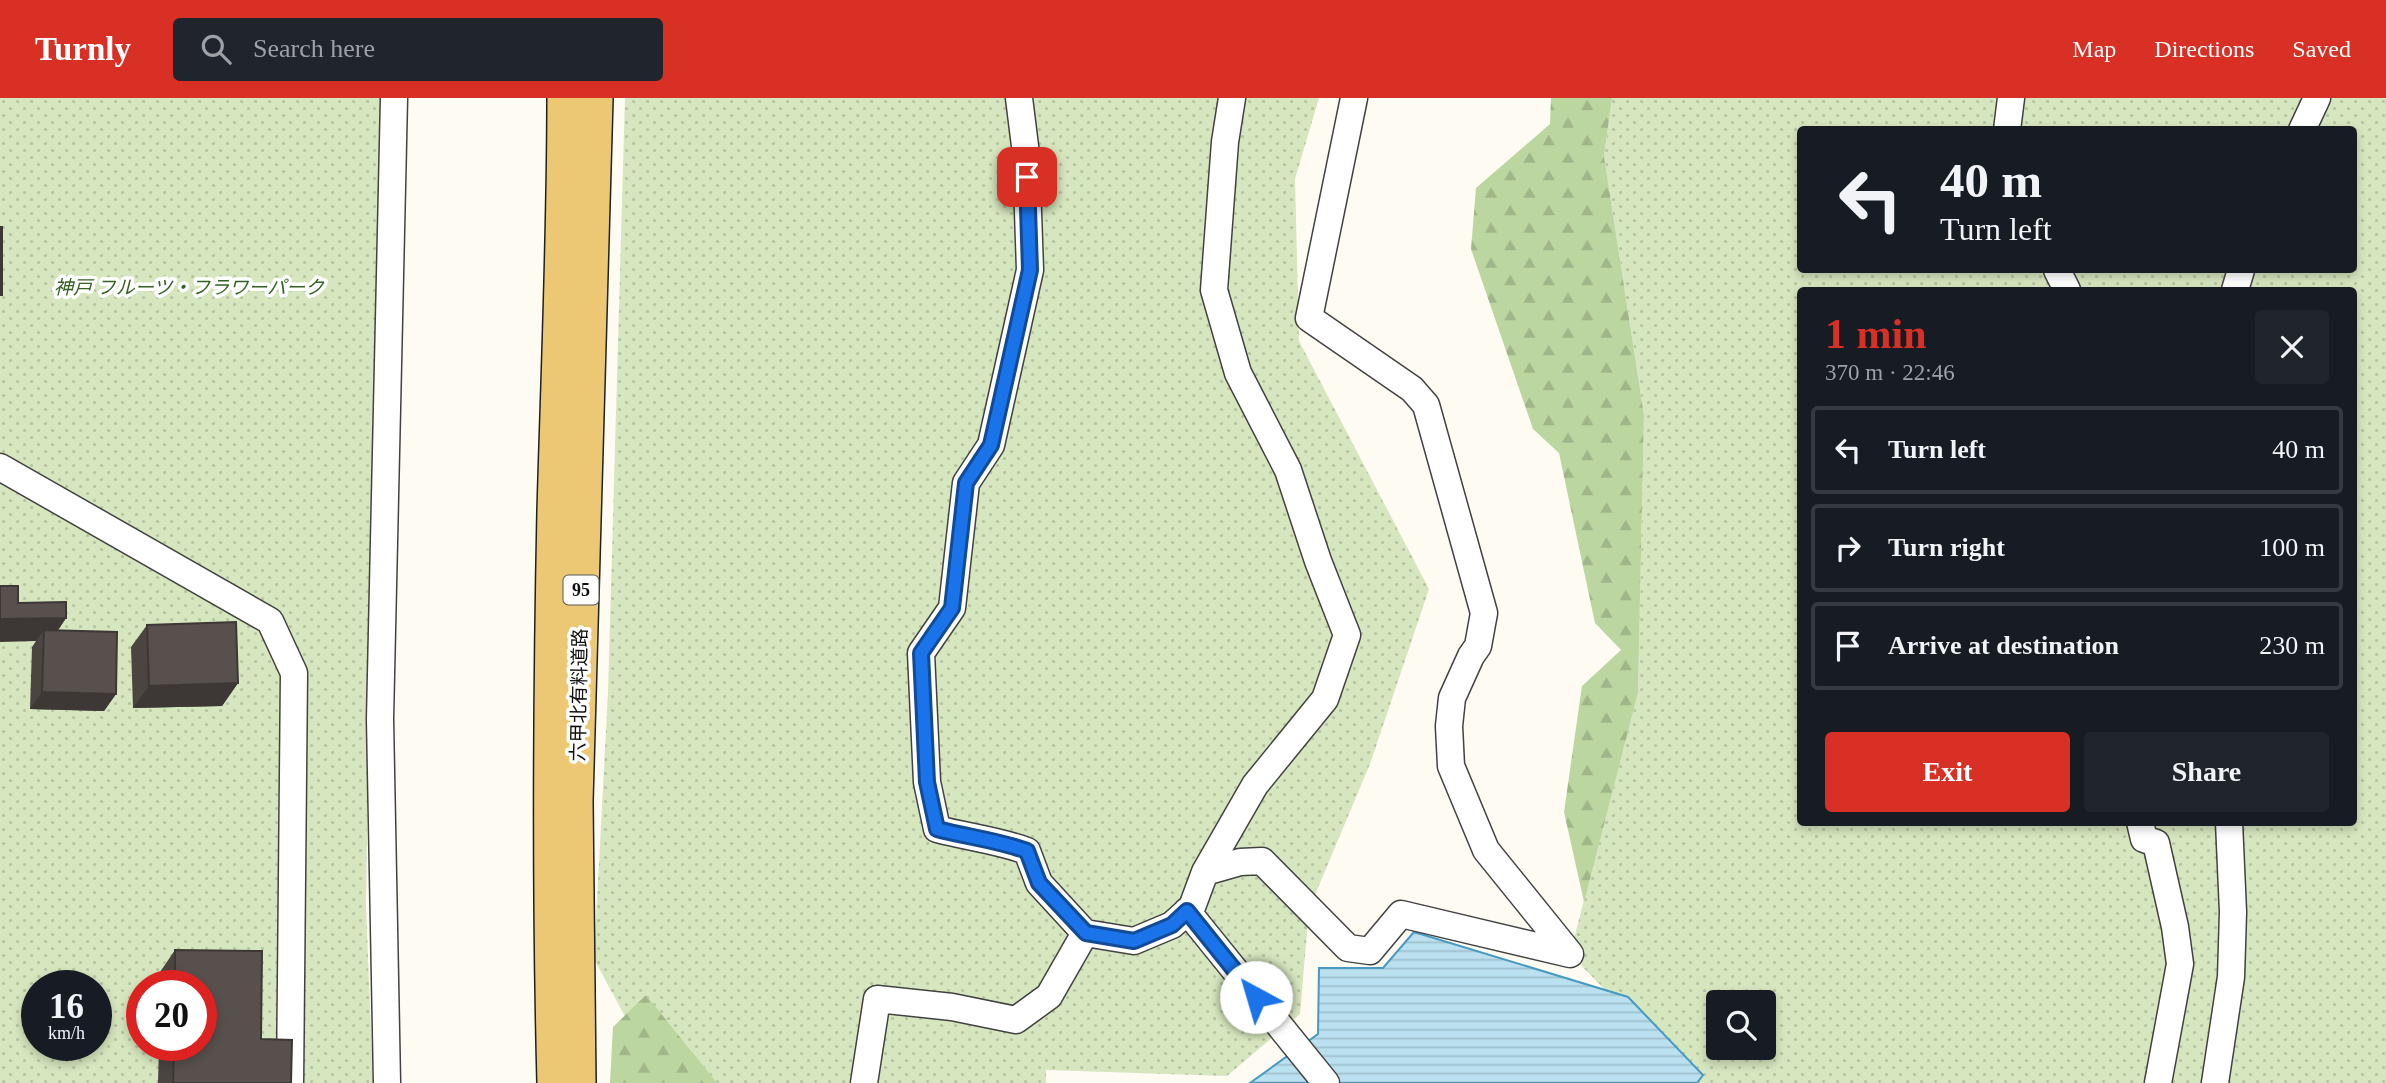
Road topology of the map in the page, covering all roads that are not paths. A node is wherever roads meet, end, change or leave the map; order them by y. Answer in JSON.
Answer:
{"nodes":[{"id":1,"x":394,"y":98,"type":"edge"},
{"id":2,"x":557,"y":98,"type":"edge"},
{"id":3,"x":564,"y":98,"type":"edge"},
{"id":4,"x":596,"y":98,"type":"edge"},
{"id":5,"x":1019,"y":98,"type":"edge"},
{"id":6,"x":1232,"y":98,"type":"edge"},
{"id":7,"x":1354,"y":98,"type":"edge"},
{"id":8,"x":2011,"y":98,"type":"edge"},
{"id":9,"x":2317,"y":98,"type":"edge"},
{"id":10,"x":2008,"y":126,"type":"edge"},
{"id":11,"x":2304,"y":126,"type":"edge"},
{"id":12,"x":564,"y":188,"type":"junction"},
{"id":13,"x":0,"y":467,"type":"edge"},
{"id":14,"x":2141,"y":826,"type":"edge"},
{"id":15,"x":2229,"y":826,"type":"edge"},
{"id":16,"x":1205,"y":872,"type":"junction"},
{"id":17,"x":1187,"y":911,"type":"junction"},
{"id":18,"x":1086,"y":933,"type":"junction"},
{"id":19,"x":290,"y":1083,"type":"edge"},
{"id":20,"x":387,"y":1083,"type":"edge"},
{"id":21,"x":554,"y":1083,"type":"edge"},
{"id":22,"x":579,"y":1083,"type":"edge"},
{"id":23,"x":864,"y":1083,"type":"edge"},
{"id":24,"x":1326,"y":1083,"type":"edge"},
{"id":25,"x":2158,"y":1083,"type":"edge"},
{"id":26,"x":2215,"y":1083,"type":"edge"}],
"edges":[{"from":1,"to":20,"type":"street"},
{"from":2,"to":12,"type":"main road"},
{"from":3,"to":12,"type":"main road","name":"六甲北有料道路","number":"95"},
{"from":4,"to":22,"type":"main road","name":"六甲北有料道路","number":"95"},
{"from":5,"to":18,"type":"street"},
{"from":6,"to":16,"type":"street"},
{"from":7,"to":16,"type":"street"},
{"from":8,"to":10,"type":"street"},
{"from":9,"to":11,"type":"street"},
{"from":12,"to":21,"type":"main road","name":"六甲北有料道路","number":"95"},
{"from":13,"to":19,"type":"street"},
{"from":14,"to":25,"type":"street"},
{"from":15,"to":26,"type":"street"},
{"from":16,"to":17,"type":"street"},
{"from":17,"to":18,"type":"street"},
{"from":17,"to":24,"type":"street"},
{"from":18,"to":23,"type":"street"}]}
